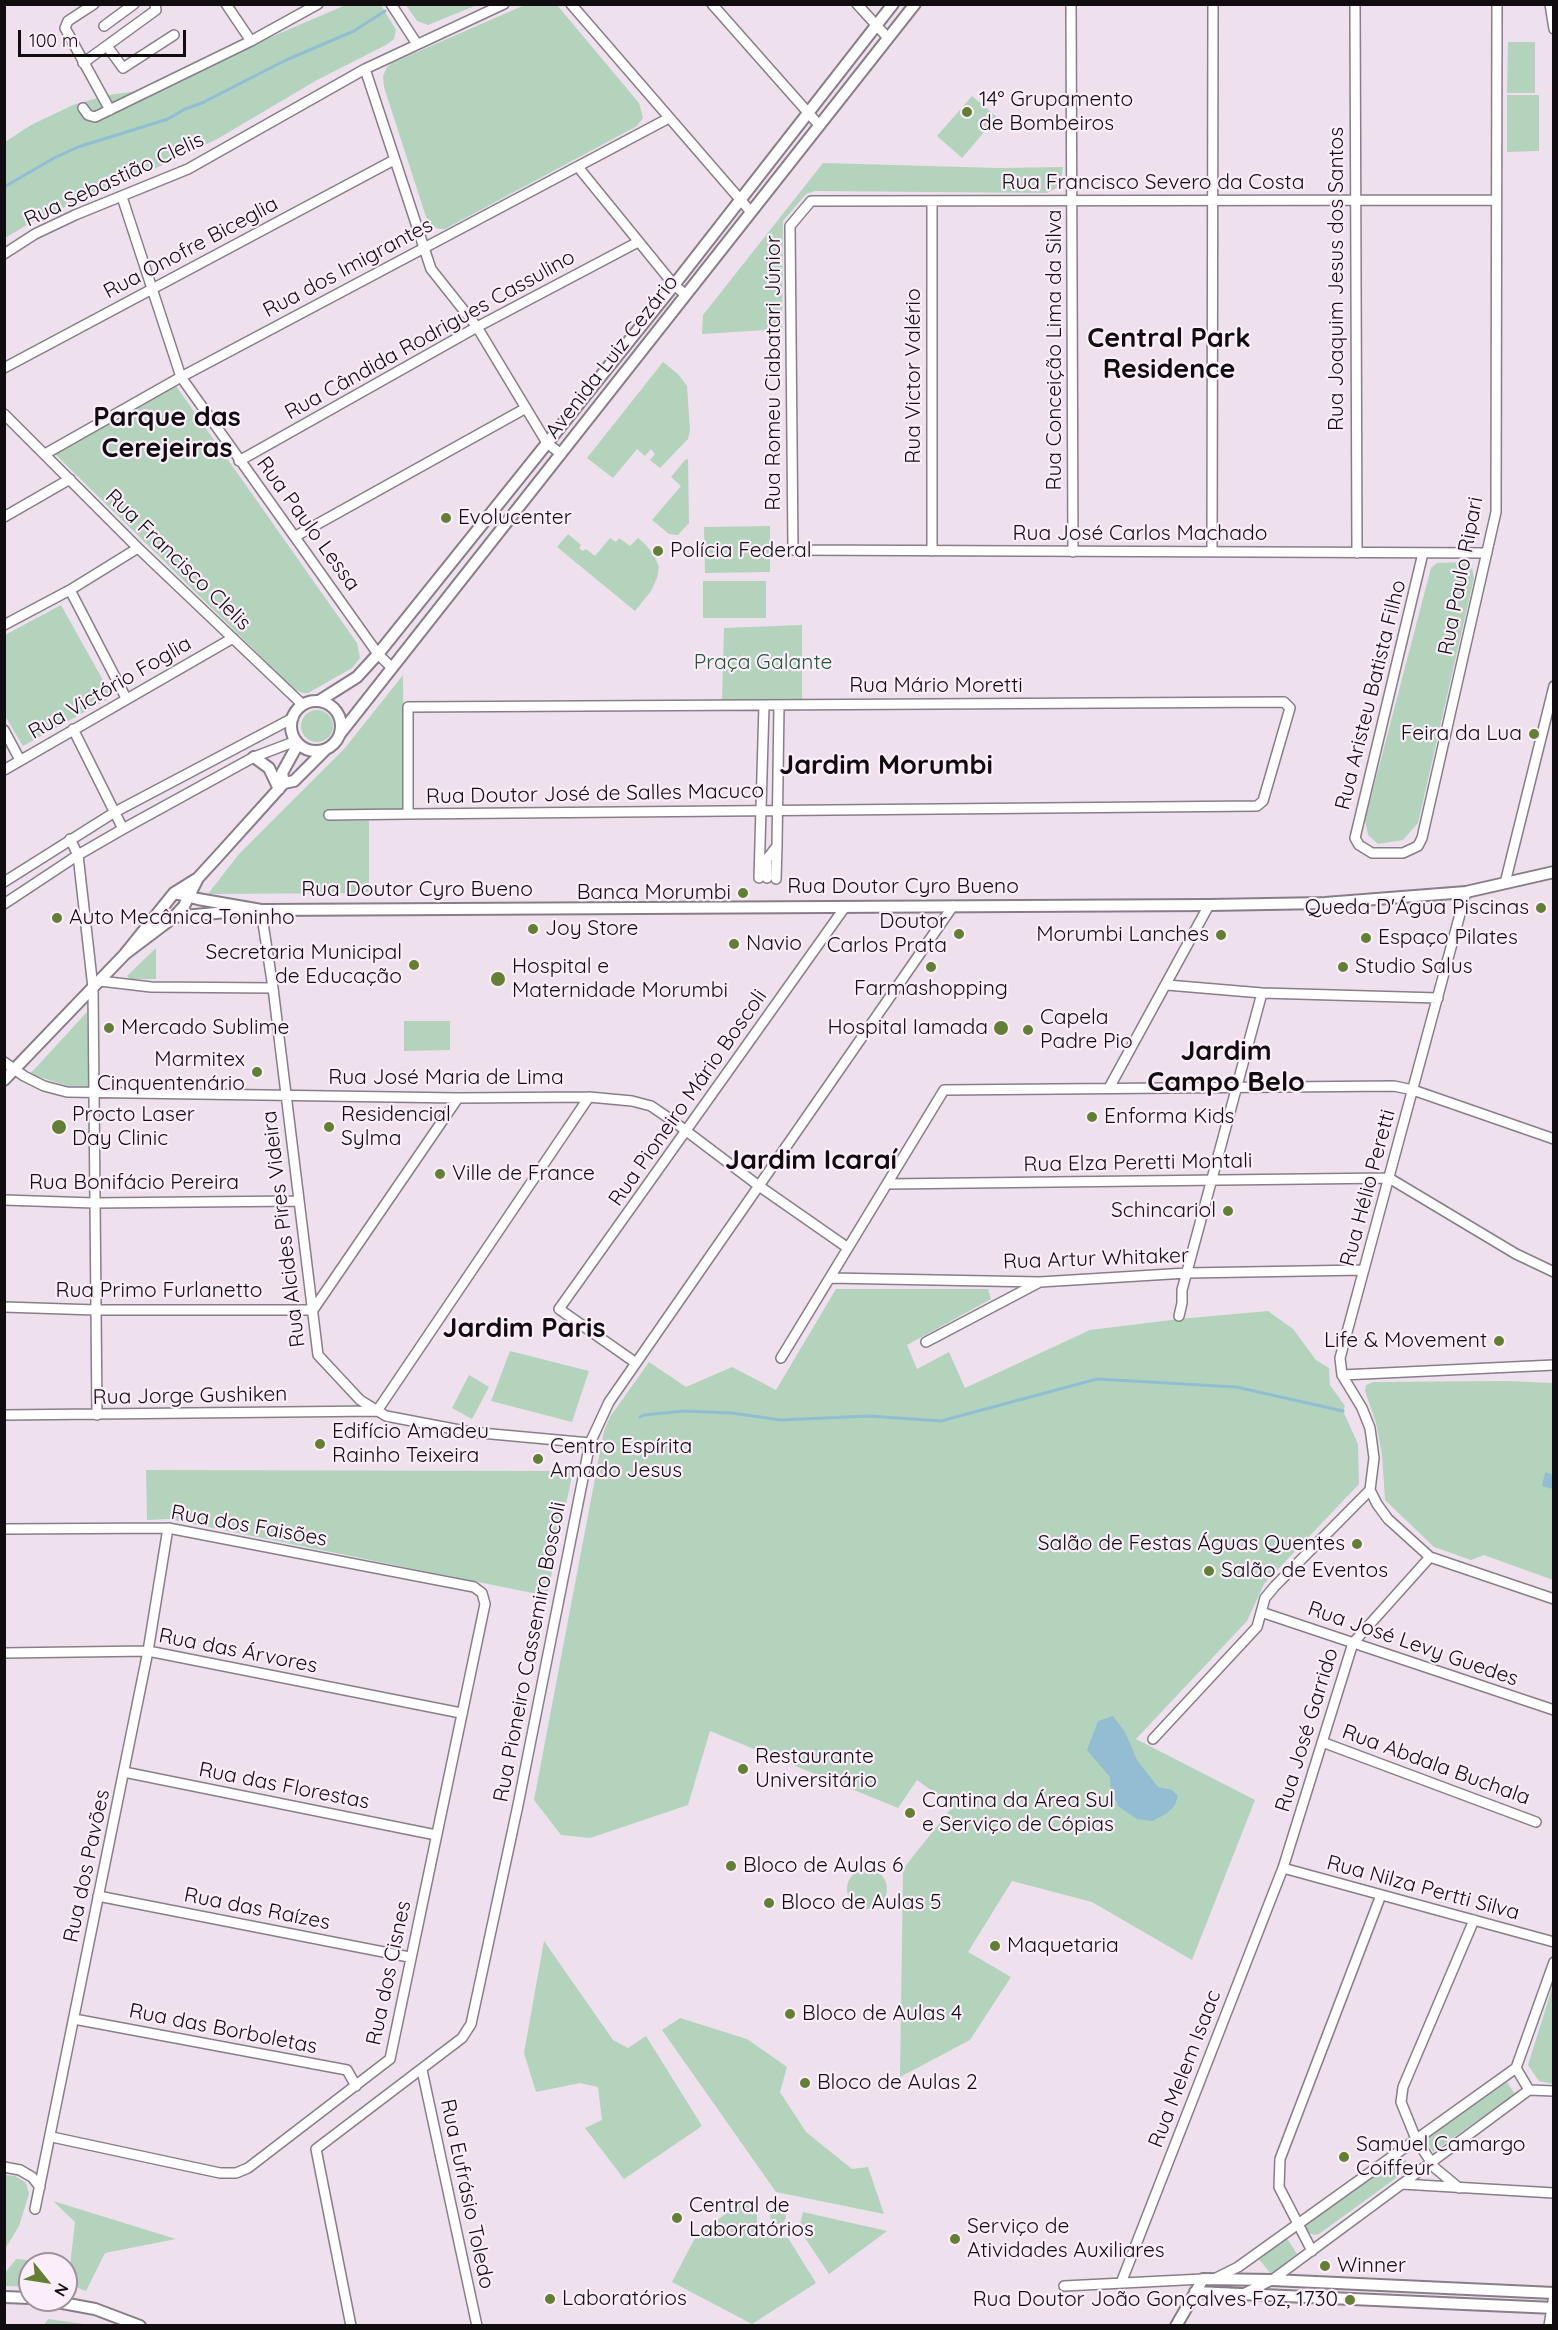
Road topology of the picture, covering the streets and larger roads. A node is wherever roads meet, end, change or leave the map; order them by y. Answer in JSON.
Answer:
{"nodes":[{"id":1,"x":94,"y":4,"type":"edge"},
{"id":2,"x":134,"y":4,"type":"edge"},
{"id":3,"x":155,"y":4,"type":"edge"},
{"id":4,"x":226,"y":4,"type":"edge"},
{"id":5,"x":318,"y":4,"type":"edge"},
{"id":6,"x":391,"y":4,"type":"edge"},
{"id":7,"x":504,"y":4,"type":"edge"},
{"id":8,"x":571,"y":4,"type":"edge"},
{"id":9,"x":712,"y":4,"type":"edge"},
{"id":10,"x":857,"y":4,"type":"edge"},
{"id":11,"x":893,"y":4,"type":"edge"},
{"id":12,"x":915,"y":4,"type":"edge"},
{"id":13,"x":1071,"y":4,"type":"edge"},
{"id":14,"x":1213,"y":4,"type":"edge"},
{"id":15,"x":1355,"y":4,"type":"edge"},
{"id":16,"x":1497,"y":4,"type":"edge"},
{"id":17,"x":1550,"y":4,"type":"edge"},
{"id":18,"x":306,"y":7,"type":"edge"},
{"id":19,"x":876,"y":25,"type":"junction"},
{"id":20,"x":104,"y":26,"type":"dead end"},
{"id":21,"x":1554,"y":29,"type":"edge"},
{"id":22,"x":174,"y":35,"type":"dead end"},
{"id":23,"x":888,"y":38,"type":"junction"},
{"id":24,"x":251,"y":41,"type":"junction"},
{"id":25,"x":417,"y":44,"type":"junction"},
{"id":26,"x":107,"y":46,"type":"junction"},
{"id":27,"x":83,"y":63,"type":"junction"},
{"id":28,"x":365,"y":69,"type":"junction"},
{"id":29,"x":840,"y":71,"type":"junction"},
{"id":30,"x":853,"y":83,"type":"junction"},
{"id":31,"x":83,"y":108,"type":"dead end"},
{"id":32,"x":110,"y":110,"type":"junction"},
{"id":33,"x":808,"y":112,"type":"junction"},
{"id":34,"x":669,"y":118,"type":"junction"},
{"id":35,"x":819,"y":125,"type":"junction"},
{"id":36,"x":394,"y":160,"type":"junction"},
{"id":37,"x":578,"y":167,"type":"junction"},
{"id":38,"x":122,"y":197,"type":"junction"},
{"id":39,"x":741,"y":200,"type":"junction"},
{"id":40,"x":1212,"y":200,"type":"junction"},
{"id":41,"x":1354,"y":200,"type":"junction"},
{"id":42,"x":1496,"y":200,"type":"junction"},
{"id":43,"x":811,"y":201,"type":"joint"},
{"id":44,"x":932,"y":201,"type":"junction"},
{"id":45,"x":1072,"y":201,"type":"junction"},
{"id":46,"x":751,"y":212,"type":"junction"},
{"id":47,"x":638,"y":242,"type":"junction"},
{"id":48,"x":423,"y":248,"type":"junction"},
{"id":49,"x":4,"y":254,"type":"edge"},
{"id":50,"x":674,"y":285,"type":"junction"},
{"id":51,"x":152,"y":290,"type":"junction"},
{"id":52,"x":686,"y":295,"type":"junction"},
{"id":53,"x":477,"y":327,"type":"junction"},
{"id":54,"x":4,"y":368,"type":"edge"},
{"id":55,"x":181,"y":377,"type":"junction"},
{"id":56,"x":526,"y":408,"type":"junction"},
{"id":57,"x":4,"y":414,"type":"edge"},
{"id":58,"x":548,"y":443,"type":"junction"},
{"id":59,"x":45,"y":454,"type":"junction"},
{"id":60,"x":561,"y":454,"type":"junction"},
{"id":61,"x":239,"y":460,"type":"junction"},
{"id":62,"x":70,"y":479,"type":"junction"},
{"id":63,"x":4,"y":517,"type":"edge"},
{"id":64,"x":296,"y":536,"type":"junction"},
{"id":65,"x":138,"y":548,"type":"junction"},
{"id":66,"x":793,"y":550,"type":"joint"},
{"id":67,"x":932,"y":551,"type":"junction"},
{"id":68,"x":1073,"y":552,"type":"junction"},
{"id":69,"x":1212,"y":552,"type":"junction"},
{"id":70,"x":1357,"y":553,"type":"junction"},
{"id":71,"x":1423,"y":553,"type":"junction"},
{"id":72,"x":1487,"y":553,"type":"junction"},
{"id":73,"x":70,"y":590,"type":"junction"},
{"id":74,"x":4,"y":625,"type":"edge"},
{"id":75,"x":233,"y":638,"type":"junction"},
{"id":76,"x":378,"y":654,"type":"junction"},
{"id":77,"x":392,"y":668,"type":"junction"},
{"id":78,"x":1554,"y":686,"type":"edge"},
{"id":79,"x":126,"y":698,"type":"junction"},
{"id":80,"x":319,"y":701,"type":"junction"},
{"id":81,"x":303,"y":705,"type":"junction"},
{"id":82,"x":764,"y":705,"type":"junction"},
{"id":83,"x":779,"y":705,"type":"junction"},
{"id":84,"x":293,"y":718,"type":"junction"},
{"id":85,"x":74,"y":729,"type":"junction"},
{"id":86,"x":4,"y":730,"type":"edge"},
{"id":87,"x":340,"y":734,"type":"junction"},
{"id":88,"x":297,"y":742,"type":"junction"},
{"id":89,"x":762,"y":746,"type":"junction"},
{"id":90,"x":778,"y":747,"type":"junction"},
{"id":91,"x":326,"y":749,"type":"junction"},
{"id":92,"x":254,"y":757,"type":"junction"},
{"id":93,"x":20,"y":760,"type":"junction"},
{"id":94,"x":4,"y":770,"type":"edge"},
{"id":95,"x":281,"y":786,"type":"junction"},
{"id":96,"x":1257,"y":806,"type":"joint"},
{"id":97,"x":761,"y":811,"type":"junction"},
{"id":98,"x":777,"y":811,"type":"junction"},
{"id":99,"x":115,"y":812,"type":"junction"},
{"id":100,"x":408,"y":814,"type":"junction"},
{"id":101,"x":329,"y":815,"type":"dead end"},
{"id":102,"x":123,"y":829,"type":"junction"},
{"id":103,"x":70,"y":839,"type":"junction"},
{"id":104,"x":1418,"y":846,"type":"joint"},
{"id":105,"x":78,"y":855,"type":"junction"},
{"id":106,"x":1554,"y":872,"type":"edge"},
{"id":107,"x":198,"y":878,"type":"junction"},
{"id":108,"x":4,"y":882,"type":"edge"},
{"id":109,"x":1505,"y":883,"type":"junction"},
{"id":110,"x":1466,"y":892,"type":"junction"},
{"id":111,"x":174,"y":893,"type":"junction"},
{"id":112,"x":189,"y":897,"type":"junction"},
{"id":113,"x":164,"y":903,"type":"junction"},
{"id":114,"x":4,"y":904,"type":"edge"},
{"id":115,"x":1209,"y":905,"type":"junction"},
{"id":116,"x":953,"y":906,"type":"junction"},
{"id":117,"x":845,"y":907,"type":"junction"},
{"id":118,"x":256,"y":910,"type":"junction"},
{"id":119,"x":174,"y":917,"type":"junction"},
{"id":120,"x":125,"y":954,"type":"junction"},
{"id":121,"x":96,"y":984,"type":"junction"},
{"id":122,"x":1167,"y":985,"type":"junction"},
{"id":123,"x":273,"y":988,"type":"junction"},
{"id":124,"x":1262,"y":993,"type":"junction"},
{"id":125,"x":1438,"y":998,"type":"junction"},
{"id":126,"x":4,"y":1062,"type":"edge"},
{"id":127,"x":15,"y":1069,"type":"junction"},
{"id":128,"x":4,"y":1080,"type":"edge"},
{"id":129,"x":1236,"y":1087,"type":"junction"},
{"id":130,"x":1109,"y":1089,"type":"junction"},
{"id":131,"x":1413,"y":1090,"type":"junction"},
{"id":132,"x":93,"y":1093,"type":"junction"},
{"id":133,"x":286,"y":1095,"type":"junction"},
{"id":134,"x":589,"y":1097,"type":"junction"},
{"id":135,"x":458,"y":1098,"type":"junction"},
{"id":136,"x":686,"y":1131,"type":"junction"},
{"id":137,"x":1554,"y":1138,"type":"edge"},
{"id":138,"x":1389,"y":1178,"type":"junction"},
{"id":139,"x":1212,"y":1180,"type":"junction"},
{"id":140,"x":887,"y":1184,"type":"junction"},
{"id":141,"x":759,"y":1186,"type":"junction"},
{"id":142,"x":4,"y":1200,"type":"edge"},
{"id":143,"x":299,"y":1201,"type":"junction"},
{"id":144,"x":94,"y":1203,"type":"junction"},
{"id":145,"x":848,"y":1248,"type":"junction"},
{"id":146,"x":1364,"y":1270,"type":"junction"},
{"id":147,"x":1554,"y":1272,"type":"edge"},
{"id":148,"x":1187,"y":1273,"type":"junction"},
{"id":149,"x":830,"y":1278,"type":"junction"},
{"id":150,"x":1040,"y":1282,"type":"junction"},
{"id":151,"x":4,"y":1307,"type":"edge"},
{"id":152,"x":96,"y":1310,"type":"junction"},
{"id":153,"x":313,"y":1310,"type":"junction"},
{"id":154,"x":1179,"y":1316,"type":"dead end"},
{"id":155,"x":926,"y":1342,"type":"dead end"},
{"id":156,"x":781,"y":1358,"type":"dead end"},
{"id":157,"x":636,"y":1363,"type":"junction"},
{"id":158,"x":1554,"y":1365,"type":"edge"},
{"id":159,"x":1342,"y":1375,"type":"junction"},
{"id":160,"x":377,"y":1411,"type":"junction"},
{"id":161,"x":4,"y":1415,"type":"edge"},
{"id":162,"x":97,"y":1415,"type":"junction"},
{"id":163,"x":590,"y":1443,"type":"junction"},
{"id":164,"x":1370,"y":1490,"type":"junction"},
{"id":165,"x":168,"y":1528,"type":"junction"},
{"id":166,"x":4,"y":1529,"type":"edge"},
{"id":167,"x":1430,"y":1557,"type":"junction"},
{"id":168,"x":482,"y":1593,"type":"joint"},
{"id":169,"x":1554,"y":1599,"type":"edge"},
{"id":170,"x":1261,"y":1612,"type":"junction"},
{"id":171,"x":1353,"y":1643,"type":"junction"},
{"id":172,"x":148,"y":1651,"type":"junction"},
{"id":173,"x":4,"y":1653,"type":"edge"},
{"id":174,"x":1554,"y":1710,"type":"edge"},
{"id":175,"x":462,"y":1713,"type":"junction"},
{"id":176,"x":1153,"y":1739,"type":"dead end"},
{"id":177,"x":1323,"y":1742,"type":"junction"},
{"id":178,"x":124,"y":1772,"type":"junction"},
{"id":179,"x":1536,"y":1822,"type":"dead end"},
{"id":180,"x":436,"y":1835,"type":"junction"},
{"id":181,"x":1283,"y":1868,"type":"junction"},
{"id":182,"x":1381,"y":1895,"type":"junction"},
{"id":183,"x":99,"y":1896,"type":"junction"},
{"id":184,"x":1474,"y":1920,"type":"junction"},
{"id":185,"x":1554,"y":1942,"type":"edge"},
{"id":186,"x":410,"y":1958,"type":"junction"},
{"id":187,"x":1554,"y":1962,"type":"edge"},
{"id":188,"x":74,"y":2019,"type":"junction"},
{"id":189,"x":1516,"y":2068,"type":"junction"},
{"id":190,"x":422,"y":2070,"type":"junction"},
{"id":191,"x":356,"y":2086,"type":"junction"},
{"id":192,"x":1529,"y":2090,"type":"junction"},
{"id":193,"x":1554,"y":2091,"type":"edge"},
{"id":194,"x":51,"y":2137,"type":"junction"},
{"id":195,"x":1416,"y":2139,"type":"junction"},
{"id":196,"x":1432,"y":2162,"type":"junction"},
{"id":197,"x":4,"y":2167,"type":"edge"},
{"id":198,"x":1402,"y":2184,"type":"junction"},
{"id":199,"x":40,"y":2187,"type":"junction"},
{"id":200,"x":1459,"y":2188,"type":"junction"},
{"id":201,"x":1554,"y":2193,"type":"edge"},
{"id":202,"x":35,"y":2209,"type":"dead end"},
{"id":203,"x":1296,"y":2223,"type":"junction"},
{"id":204,"x":1312,"y":2251,"type":"junction"},
{"id":205,"x":1216,"y":2278,"type":"junction"},
{"id":206,"x":1203,"y":2279,"type":"junction"},
{"id":207,"x":1182,"y":2280,"type":"junction"},
{"id":208,"x":1272,"y":2280,"type":"junction"},
{"id":209,"x":1121,"y":2283,"type":"junction"},
{"id":210,"x":1064,"y":2286,"type":"dead end"},
{"id":211,"x":1196,"y":2292,"type":"junction"},
{"id":212,"x":1554,"y":2294,"type":"edge"},
{"id":213,"x":1240,"y":2295,"type":"junction"},
{"id":214,"x":78,"y":2306,"type":"edge"},
{"id":215,"x":1553,"y":2308,"type":"edge"},
{"id":216,"x":140,"y":2325,"type":"edge"},
{"id":217,"x":351,"y":2325,"type":"edge"},
{"id":218,"x":477,"y":2325,"type":"edge"},
{"id":219,"x":1176,"y":2325,"type":"edge"},
{"id":220,"x":1549,"y":2325,"type":"edge"}],
"edges":[{"from":1,"to":27,"type":"street"},
{"from":2,"to":20,"type":"street"},
{"from":3,"to":26,"type":"street"},
{"from":4,"to":24,"type":"street"},
{"from":5,"to":18,"type":"street"},
{"from":6,"to":25,"type":"street"},
{"from":7,"to":25,"type":"street","name":"Rua Sebastião Clelis"},
{"from":8,"to":34,"type":"street"},
{"from":9,"to":33,"type":"street"},
{"from":10,"to":19,"type":"street"},
{"from":11,"to":19,"type":"street","name":"Avenida Luiz Cezário"},
{"from":12,"to":23,"type":"street","name":"Avenida Luiz Cezário"},
{"from":13,"to":45,"type":"street","name":"Rua Conceição Lima da Silva"},
{"from":14,"to":40,"type":"street"},
{"from":15,"to":41,"type":"street","name":"Rua Joaquim Jesus dos Santos"},
{"from":16,"to":42,"type":"street","name":"Rua Paulo Ripari"},
{"from":17,"to":21,"type":"street"},
{"from":18,"to":24,"type":"street"},
{"from":19,"to":23,"type":"street"},
{"from":19,"to":29,"type":"street","name":"Avenida Luiz Cezário"},
{"from":22,"to":26,"type":"street"},
{"from":23,"to":30,"type":"street","name":"Avenida Luiz Cezário"},
{"from":24,"to":32,"type":"street"},
{"from":25,"to":28,"type":"street","name":"Rua Sebastião Clelis"},
{"from":26,"to":27,"type":"street"},
{"from":27,"to":32,"type":"street"},
{"from":28,"to":36,"type":"street"},
{"from":28,"to":38,"type":"street","name":"Rua Sebastião Clelis"},
{"from":29,"to":30,"type":"street"},
{"from":29,"to":33,"type":"street","name":"Avenida Luiz Cezário"},
{"from":30,"to":35,"type":"street","name":"Avenida Luiz Cezário"},
{"from":31,"to":32,"type":"street"},
{"from":33,"to":35,"type":"street"},
{"from":33,"to":39,"type":"street","name":"Avenida Luiz Cezário"},
{"from":34,"to":37,"type":"street","name":"Rua dos Imigrantes"},
{"from":34,"to":39,"type":"street"},
{"from":35,"to":46,"type":"street","name":"Avenida Luiz Cezário"},
{"from":36,"to":48,"type":"street"},
{"from":36,"to":51,"type":"street","name":"Rua Onofre Biceglia"},
{"from":37,"to":47,"type":"street"},
{"from":37,"to":48,"type":"street","name":"Rua dos Imigrantes"},
{"from":38,"to":49,"type":"street","name":"Rua Sebastião Clelis"},
{"from":38,"to":51,"type":"street","name":"Rua Paulo Lessa"},
{"from":39,"to":46,"type":"street"},
{"from":39,"to":50,"type":"street","name":"Avenida Luiz Cezário"},
{"from":40,"to":41,"type":"street","name":"Rua Francisco Severo da Costa"},
{"from":40,"to":45,"type":"street","name":"Rua Francisco Severo da Costa"},
{"from":40,"to":69,"type":"street"},
{"from":41,"to":42,"type":"street","name":"Rua Francisco Severo da Costa"},
{"from":41,"to":70,"type":"street","name":"Rua Joaquim Jesus dos Santos"},
{"from":42,"to":72,"type":"street","name":"Rua Paulo Ripari"},
{"from":43,"to":44,"type":"street","name":"Rua Francisco Severo da Costa"},
{"from":43,"to":66,"type":"street","name":"Rua Romeu Ciabatari Júnior"},
{"from":44,"to":45,"type":"street","name":"Rua Francisco Severo da Costa"},
{"from":44,"to":67,"type":"street","name":"Rua Victor Valério"},
{"from":45,"to":68,"type":"street","name":"Rua Conceição Lima da Silva"},
{"from":46,"to":52,"type":"street","name":"Avenida Luiz Cezário"},
{"from":47,"to":50,"type":"street"},
{"from":47,"to":53,"type":"street","name":"Rua Cândida Rodrigues Cassulino"},
{"from":48,"to":53,"type":"street"},
{"from":48,"to":55,"type":"street","name":"Rua dos Imigrantes"},
{"from":50,"to":52,"type":"street"},
{"from":50,"to":58,"type":"street","name":"Avenida Luiz Cezário"},
{"from":51,"to":54,"type":"street","name":"Rua Onofre Biceglia"},
{"from":51,"to":55,"type":"street","name":"Rua Paulo Lessa"},
{"from":52,"to":60,"type":"street","name":"Avenida Luiz Cezário"},
{"from":53,"to":56,"type":"street"},
{"from":53,"to":61,"type":"street","name":"Rua Cândida Rodrigues Cassulino"},
{"from":55,"to":59,"type":"street","name":"Rua dos Imigrantes"},
{"from":55,"to":61,"type":"street","name":"Rua Paulo Lessa"},
{"from":56,"to":58,"type":"street"},
{"from":56,"to":64,"type":"street"},
{"from":57,"to":59,"type":"street","name":"Rua Francisco Clelis"},
{"from":58,"to":60,"type":"street"},
{"from":58,"to":76,"type":"street","name":"Avenida Luiz Cezário"},
{"from":59,"to":62,"type":"street","name":"Rua Francisco Clelis"},
{"from":60,"to":77,"type":"street","name":"Avenida Luiz Cezário"},
{"from":61,"to":64,"type":"street","name":"Rua Paulo Lessa"},
{"from":62,"to":63,"type":"street"},
{"from":62,"to":65,"type":"street","name":"Rua Francisco Clelis"},
{"from":64,"to":76,"type":"street","name":"Rua Paulo Lessa"},
{"from":65,"to":73,"type":"street"},
{"from":65,"to":75,"type":"street","name":"Rua Francisco Clelis"},
{"from":66,"to":67,"type":"street","name":"Rua José Carlos Machado"},
{"from":67,"to":68,"type":"street","name":"Rua José Carlos Machado"},
{"from":68,"to":69,"type":"street","name":"Rua José Carlos Machado"},
{"from":69,"to":70,"type":"street","name":"Rua José Carlos Machado"},
{"from":70,"to":71,"type":"street","name":"Rua José Carlos Machado"},
{"from":71,"to":72,"type":"street","name":"Rua José Carlos Machado"},
{"from":71,"to":104,"type":"street","name":"Rua Aristeu Batista Filho"},
{"from":72,"to":104,"type":"street","name":"Rua Paulo Ripari"},
{"from":73,"to":74,"type":"street"},
{"from":73,"to":79,"type":"street"},
{"from":75,"to":79,"type":"street","name":"Rua Victório Foglia"},
{"from":75,"to":81,"type":"street","name":"Rua Francisco Clelis"},
{"from":76,"to":77,"type":"street","name":"Rua Paulo Lessa"},
{"from":76,"to":80,"type":"street","name":"Avenida Luiz Cezário"},
{"from":77,"to":87,"type":"street","name":"Avenida Luiz Cezário"},
{"from":78,"to":109,"type":"street"},
{"from":79,"to":85,"type":"street","name":"Rua Victório Foglia"},
{"from":80,"to":81,"type":"street"},
{"from":80,"to":87,"type":"street"},
{"from":81,"to":84,"type":"street"},
{"from":82,"to":83,"type":"street","name":"Rua Mário Moretti"},
{"from":82,"to":89,"type":"street"},
{"from":82,"to":100,"type":"street","name":"Rua Mário Moretti"},
{"from":83,"to":90,"type":"street"},
{"from":83,"to":96,"type":"street","name":"Rua Mário Moretti"},
{"from":84,"to":88,"type":"street"},
{"from":84,"to":99,"type":"street"},
{"from":85,"to":93,"type":"street","name":"Rua Victório Foglia"},
{"from":85,"to":99,"type":"street"},
{"from":86,"to":93,"type":"street"},
{"from":87,"to":91,"type":"street"},
{"from":88,"to":91,"type":"street"},
{"from":88,"to":92,"type":"street"},
{"from":88,"to":95,"type":"street"},
{"from":89,"to":90,"type":"street"},
{"from":89,"to":97,"type":"street"},
{"from":90,"to":98,"type":"street"},
{"from":91,"to":95,"type":"street"},
{"from":92,"to":95,"type":"street"},
{"from":92,"to":102,"type":"street"},
{"from":93,"to":94,"type":"street","name":"Rua Victório Foglia"},
{"from":95,"to":107,"type":"street"},
{"from":96,"to":98,"type":"street","name":"Rua Doutor José de Salles Macuco"},
{"from":97,"to":98,"type":"street","name":"Rua Doutor José de Salles Macuco"},
{"from":97,"to":98,"type":"street"},
{"from":97,"to":100,"type":"street","name":"Rua Doutor José de Salles Macuco"},
{"from":99,"to":102,"type":"street"},
{"from":99,"to":103,"type":"street"},
{"from":100,"to":101,"type":"street","name":"Rua Doutor José de Salles Macuco"},
{"from":102,"to":105,"type":"street"},
{"from":103,"to":105,"type":"street"},
{"from":103,"to":108,"type":"street"},
{"from":105,"to":114,"type":"street"},
{"from":105,"to":121,"type":"street"},
{"from":106,"to":109,"type":"street","name":"Rua Doutor Cyro Bueno"},
{"from":107,"to":111,"type":"street"},
{"from":107,"to":112,"type":"street"},
{"from":109,"to":110,"type":"street","name":"Rua Doutor Cyro Bueno"},
{"from":110,"to":115,"type":"street","name":"Rua Doutor Cyro Bueno"},
{"from":110,"to":125,"type":"street","name":"Rua Hélio Peretti"},
{"from":111,"to":112,"type":"street","name":"Rua Doutor Cyro Bueno"},
{"from":111,"to":113,"type":"street"},
{"from":112,"to":118,"type":"street","name":"Rua Doutor Cyro Bueno"},
{"from":112,"to":119,"type":"street"},
{"from":113,"to":119,"type":"street"},
{"from":113,"to":120,"type":"street"},
{"from":115,"to":116,"type":"street","name":"Rua Doutor Cyro Bueno"},
{"from":115,"to":122,"type":"street"},
{"from":116,"to":117,"type":"street","name":"Rua Doutor Cyro Bueno"},
{"from":116,"to":141,"type":"street","name":"Rua Pioneiro Cassemiro Boscoli"},
{"from":117,"to":118,"type":"street","name":"Rua Doutor Cyro Bueno"},
{"from":117,"to":136,"type":"street","name":"Rua Pioneiro Mário Boscoli"},
{"from":118,"to":119,"type":"street","name":"Rua Doutor Cyro Bueno"},
{"from":118,"to":123,"type":"street","name":"Rua Alcides Pires Videira"},
{"from":119,"to":120,"type":"street"},
{"from":120,"to":121,"type":"street"},
{"from":121,"to":123,"type":"street"},
{"from":121,"to":127,"type":"street"},
{"from":121,"to":132,"type":"street"},
{"from":122,"to":124,"type":"street"},
{"from":122,"to":130,"type":"street"},
{"from":123,"to":133,"type":"street","name":"Rua Alcides Pires Videira"},
{"from":124,"to":125,"type":"street"},
{"from":124,"to":129,"type":"street"},
{"from":125,"to":131,"type":"street","name":"Rua Hélio Peretti"},
{"from":126,"to":127,"type":"street","name":"Rua José Maria de Lima"},
{"from":127,"to":128,"type":"street"},
{"from":127,"to":132,"type":"street","name":"Rua José Maria de Lima"},
{"from":129,"to":130,"type":"street"},
{"from":129,"to":131,"type":"street"},
{"from":129,"to":139,"type":"street"},
{"from":130,"to":140,"type":"street"},
{"from":131,"to":137,"type":"street"},
{"from":131,"to":138,"type":"street","name":"Rua Hélio Peretti"},
{"from":132,"to":133,"type":"street","name":"Rua José Maria de Lima"},
{"from":132,"to":144,"type":"street"},
{"from":133,"to":135,"type":"street","name":"Rua José Maria de Lima"},
{"from":133,"to":143,"type":"street","name":"Rua Alcides Pires Videira"},
{"from":134,"to":135,"type":"street","name":"Rua José Maria de Lima"},
{"from":134,"to":136,"type":"street","name":"Rua José Maria de Lima"},
{"from":134,"to":160,"type":"street"},
{"from":135,"to":153,"type":"street"},
{"from":136,"to":141,"type":"street","name":"Rua José Maria de Lima"},
{"from":136,"to":157,"type":"street","name":"Rua Pioneiro Mário Boscoli"},
{"from":138,"to":139,"type":"street","name":"Rua Elza Peretti Montali"},
{"from":138,"to":146,"type":"street","name":"Rua Hélio Peretti"},
{"from":138,"to":147,"type":"street"},
{"from":139,"to":140,"type":"street","name":"Rua Elza Peretti Montali"},
{"from":139,"to":148,"type":"street"},
{"from":140,"to":145,"type":"street"},
{"from":141,"to":145,"type":"street","name":"Rua José Maria de Lima"},
{"from":141,"to":157,"type":"street","name":"Rua Pioneiro Cassemiro Boscoli"},
{"from":142,"to":144,"type":"street","name":"Rua Bonifácio Pereira"},
{"from":143,"to":144,"type":"street","name":"Rua Bonifácio Pereira"},
{"from":143,"to":153,"type":"street","name":"Rua Alcides Pires Videira"},
{"from":144,"to":152,"type":"street"},
{"from":145,"to":149,"type":"street"},
{"from":146,"to":148,"type":"street","name":"Rua Artur Whitaker"},
{"from":146,"to":159,"type":"street","name":"Rua Hélio Peretti"},
{"from":148,"to":150,"type":"street","name":"Rua Artur Whitaker"},
{"from":148,"to":154,"type":"street"},
{"from":149,"to":150,"type":"street","name":"Rua Artur Whitaker"},
{"from":149,"to":156,"type":"street"},
{"from":150,"to":155,"type":"street"},
{"from":151,"to":152,"type":"street","name":"Rua Primo Furlanetto"},
{"from":152,"to":153,"type":"street","name":"Rua Primo Furlanetto"},
{"from":152,"to":162,"type":"street"},
{"from":153,"to":160,"type":"street","name":"Rua Alcides Pires Videira"},
{"from":157,"to":163,"type":"street","name":"Rua Pioneiro Cassemiro Boscoli"},
{"from":158,"to":159,"type":"street"},
{"from":159,"to":164,"type":"street"},
{"from":160,"to":162,"type":"street","name":"Rua Jorge Gushiken"},
{"from":160,"to":163,"type":"street","name":"Rua Alcides Pires Videira"},
{"from":161,"to":162,"type":"street","name":"Rua Jorge Gushiken"},
{"from":163,"to":190,"type":"street","name":"Rua Pioneiro Cassemiro Boscoli"},
{"from":164,"to":167,"type":"street"},
{"from":164,"to":170,"type":"street"},
{"from":165,"to":166,"type":"street","name":"Rua dos Faisões"},
{"from":165,"to":168,"type":"street","name":"Rua dos Faisões"},
{"from":165,"to":172,"type":"street","name":"Rua dos Pavões"},
{"from":167,"to":169,"type":"street"},
{"from":167,"to":171,"type":"street","name":"Rua José Garrido"},
{"from":168,"to":175,"type":"street","name":"Rua dos Cisnes"},
{"from":170,"to":171,"type":"street","name":"Rua José Levy Guedes"},
{"from":170,"to":176,"type":"street"},
{"from":171,"to":174,"type":"street","name":"Rua José Levy Guedes"},
{"from":171,"to":177,"type":"street","name":"Rua José Garrido"},
{"from":172,"to":173,"type":"street","name":"Rua das Árvores"},
{"from":172,"to":175,"type":"street","name":"Rua das Árvores"},
{"from":172,"to":178,"type":"street","name":"Rua dos Pavões"},
{"from":175,"to":180,"type":"street","name":"Rua dos Cisnes"},
{"from":177,"to":179,"type":"street","name":"Rua Abdala Buchala"},
{"from":177,"to":181,"type":"street","name":"Rua José Garrido"},
{"from":178,"to":180,"type":"street","name":"Rua das Florestas"},
{"from":178,"to":183,"type":"street","name":"Rua dos Pavões"},
{"from":180,"to":186,"type":"street","name":"Rua dos Cisnes"},
{"from":181,"to":182,"type":"street","name":"Rua Nilza Pertti Silva"},
{"from":181,"to":209,"type":"street","name":"Rua Melem Isaac"},
{"from":182,"to":184,"type":"street","name":"Rua Nilza Pertti Silva"},
{"from":182,"to":203,"type":"street"},
{"from":183,"to":186,"type":"street","name":"Rua das Raízes"},
{"from":183,"to":188,"type":"street","name":"Rua dos Pavões"},
{"from":184,"to":185,"type":"street","name":"Rua Nilza Pertti Silva"},
{"from":184,"to":195,"type":"street"},
{"from":186,"to":191,"type":"street","name":"Rua dos Cisnes"},
{"from":187,"to":189,"type":"street"},
{"from":188,"to":191,"type":"street","name":"Rua das Borboletas"},
{"from":188,"to":194,"type":"street","name":"Rua dos Pavões"},
{"from":189,"to":192,"type":"street"},
{"from":189,"to":195,"type":"street"},
{"from":190,"to":217,"type":"street","name":"Rua Pioneiro Cassemiro Boscoli"},
{"from":190,"to":218,"type":"street","name":"Rua Eufrásio Toledo"},
{"from":191,"to":194,"type":"street","name":"Rua dos Cisnes"},
{"from":192,"to":193,"type":"street"},
{"from":192,"to":196,"type":"street"},
{"from":194,"to":199,"type":"street","name":"Rua dos Pavões"},
{"from":195,"to":196,"type":"street"},
{"from":195,"to":203,"type":"street"},
{"from":196,"to":198,"type":"street"},
{"from":196,"to":200,"type":"street"},
{"from":197,"to":199,"type":"street"},
{"from":198,"to":200,"type":"street"},
{"from":198,"to":204,"type":"street"},
{"from":199,"to":202,"type":"street","name":"Rua dos Pavões"},
{"from":200,"to":201,"type":"street"},
{"from":203,"to":204,"type":"street"},
{"from":203,"to":205,"type":"street"},
{"from":204,"to":208,"type":"street"},
{"from":205,"to":206,"type":"street"},
{"from":205,"to":208,"type":"street"},
{"from":206,"to":207,"type":"street"},
{"from":206,"to":211,"type":"street"},
{"from":207,"to":209,"type":"street"},
{"from":207,"to":211,"type":"street"},
{"from":208,"to":212,"type":"street"},
{"from":208,"to":213,"type":"street"},
{"from":209,"to":210,"type":"street"},
{"from":211,"to":213,"type":"street"},
{"from":211,"to":219,"type":"street"},
{"from":212,"to":215,"type":"street"},
{"from":213,"to":215,"type":"street"},
{"from":214,"to":216,"type":"street"},
{"from":215,"to":220,"type":"street"}]}
